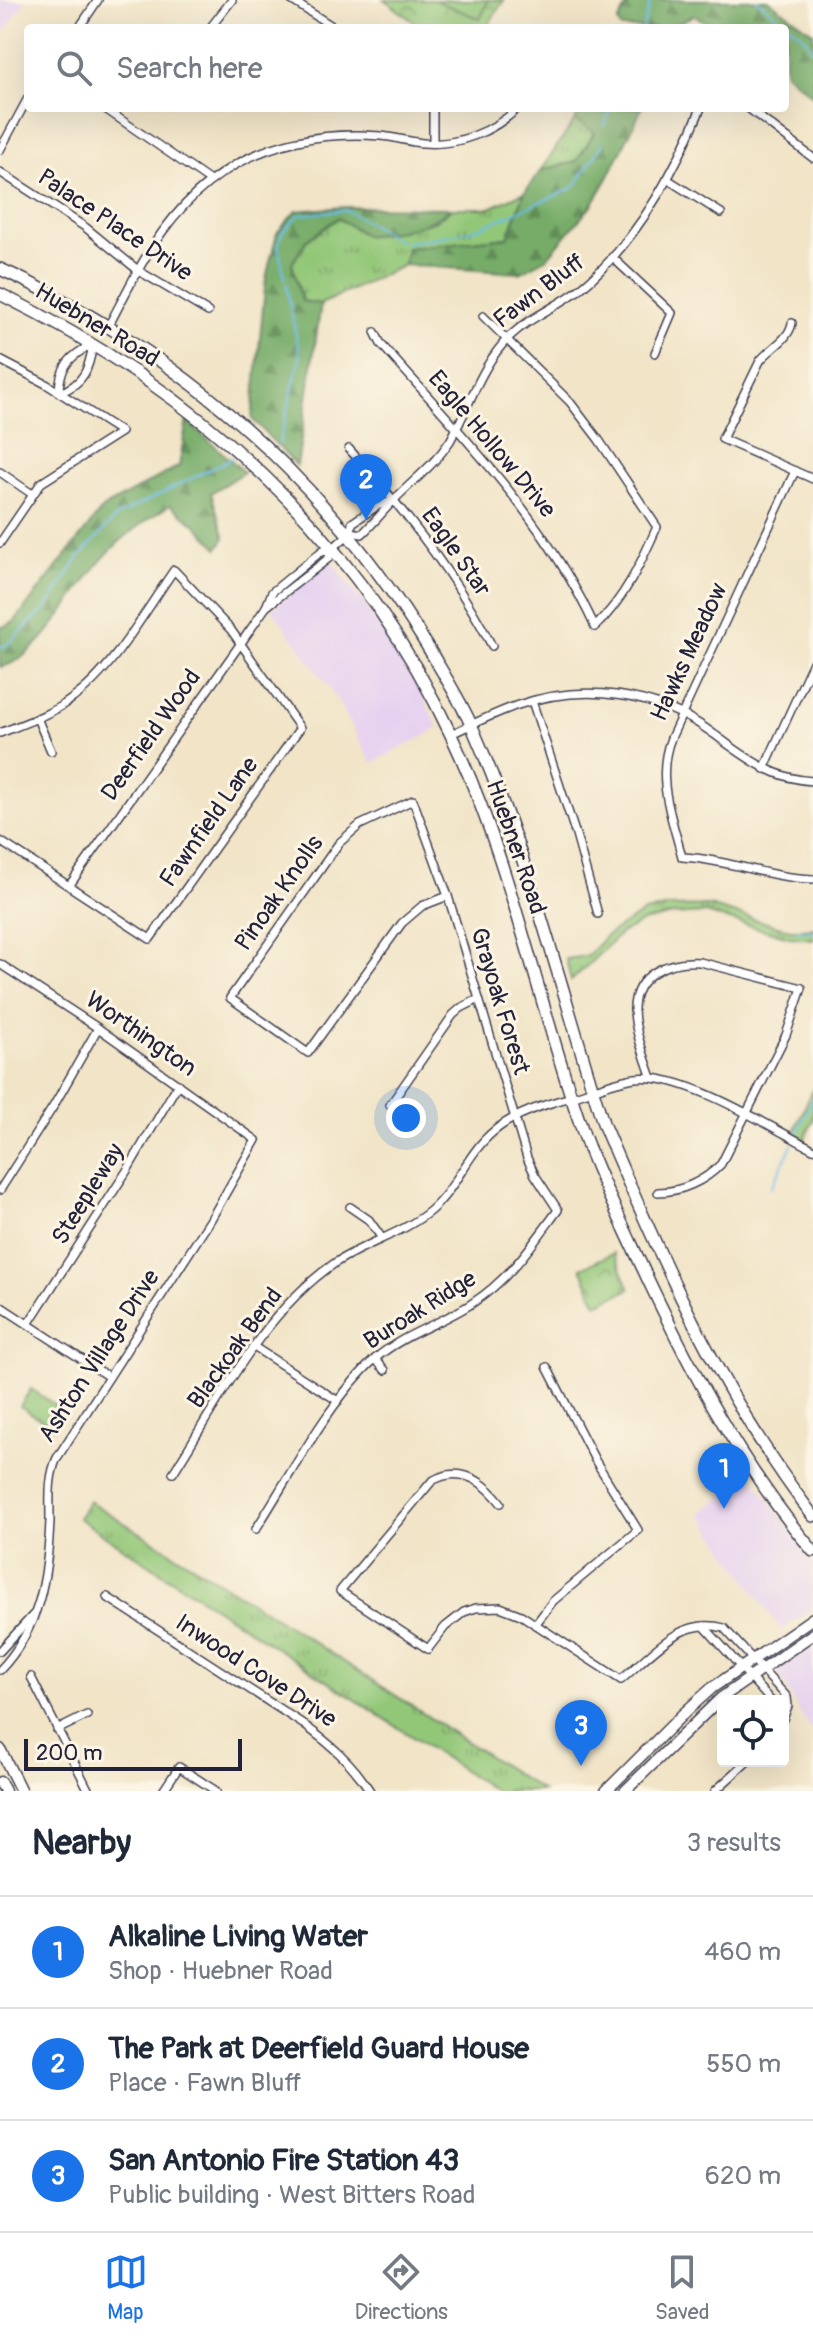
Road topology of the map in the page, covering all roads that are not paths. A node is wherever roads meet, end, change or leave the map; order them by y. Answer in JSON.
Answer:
{"nodes":[{"id":1,"x":98,"y":0,"type":"edge"},
{"id":2,"x":232,"y":0,"type":"edge"},
{"id":3,"x":291,"y":0,"type":"edge"},
{"id":4,"x":82,"y":24,"type":"edge"},
{"id":5,"x":213,"y":24,"type":"edge"},
{"id":6,"x":329,"y":24,"type":"edge"},
{"id":7,"x":24,"y":105,"type":"edge"},
{"id":8,"x":110,"y":112,"type":"edge"},
{"id":9,"x":433,"y":112,"type":"edge"},
{"id":10,"x":513,"y":112,"type":"edge"},
{"id":11,"x":699,"y":112,"type":"edge"},
{"id":12,"x":753,"y":112,"type":"edge"},
{"id":13,"x":433,"y":143,"type":"junction"},
{"id":14,"x":0,"y":150,"type":"edge"},
{"id":15,"x":813,"y":158,"type":"edge"},
{"id":16,"x":0,"y":172,"type":"edge"},
{"id":17,"x":667,"y":179,"type":"junction"},
{"id":18,"x":210,"y":181,"type":"junction"},
{"id":19,"x":721,"y":213,"type":"dead end"},
{"id":20,"x":612,"y":257,"type":"junction"},
{"id":21,"x":0,"y":269,"type":"edge"},
{"id":22,"x":139,"y":271,"type":"junction"},
{"id":23,"x":0,"y":294,"type":"edge"},
{"id":24,"x":208,"y":312,"type":"dead end"},
{"id":25,"x":483,"y":316,"type":"dead end"},
{"id":26,"x":792,"y":323,"type":"dead end"},
{"id":27,"x":108,"y":327,"type":"junction"},
{"id":28,"x":375,"y":332,"type":"dead end"},
{"id":29,"x":507,"y":338,"type":"junction"},
{"id":30,"x":93,"y":344,"type":"junction"},
{"id":31,"x":655,"y":353,"type":"dead end"},
{"id":32,"x":0,"y":360,"type":"edge"},
{"id":33,"x":59,"y":393,"type":"junction"},
{"id":34,"x":456,"y":429,"type":"junction"},
{"id":35,"x":349,"y":449,"type":"dead end"},
{"id":36,"x":795,"y":471,"type":"junction"},
{"id":37,"x":0,"y":472,"type":"edge"},
{"id":38,"x":813,"y":479,"type":"edge"},
{"id":39,"x":32,"y":494,"type":"junction"},
{"id":40,"x":394,"y":500,"type":"junction"},
{"id":41,"x":350,"y":534,"type":"junction"},
{"id":42,"x":0,"y":543,"type":"edge"},
{"id":43,"x":331,"y":551,"type":"junction"},
{"id":44,"x":241,"y":643,"type":"junction"},
{"id":45,"x":492,"y":646,"type":"dead end"},
{"id":46,"x":813,"y":662,"type":"edge"},
{"id":47,"x":532,"y":701,"type":"junction"},
{"id":48,"x":682,"y":715,"type":"junction"},
{"id":49,"x":37,"y":718,"type":"junction"},
{"id":50,"x":472,"y":725,"type":"junction"},
{"id":51,"x":0,"y":733,"type":"edge"},
{"id":52,"x":451,"y":734,"type":"junction"},
{"id":53,"x":51,"y":751,"type":"dead end"},
{"id":54,"x":764,"y":769,"type":"junction"},
{"id":55,"x":813,"y":781,"type":"edge"},
{"id":56,"x":413,"y":800,"type":"joint"},
{"id":57,"x":0,"y":841,"type":"edge"},
{"id":58,"x":813,"y":879,"type":"edge"},
{"id":59,"x":69,"y":886,"type":"junction"},
{"id":60,"x":448,"y":896,"type":"junction"},
{"id":61,"x":598,"y":914,"type":"dead end"},
{"id":62,"x":0,"y":964,"type":"edge"},
{"id":63,"x":479,"y":999,"type":"junction"},
{"id":64,"x":98,"y":1028,"type":"junction"},
{"id":65,"x":652,"y":1078,"type":"junction"},
{"id":66,"x":178,"y":1084,"type":"junction"},
{"id":67,"x":593,"y":1090,"type":"junction"},
{"id":68,"x":572,"y":1097,"type":"junction"},
{"id":69,"x":390,"y":1105,"type":"dead end"},
{"id":70,"x":747,"y":1115,"type":"junction"},
{"id":71,"x":515,"y":1119,"type":"junction"},
{"id":72,"x":256,"y":1140,"type":"joint"},
{"id":73,"x":813,"y":1149,"type":"edge"},
{"id":74,"x":0,"y":1190,"type":"edge"},
{"id":75,"x":658,"y":1192,"type":"dead end"},
{"id":76,"x":350,"y":1207,"type":"dead end"},
{"id":77,"x":558,"y":1210,"type":"joint"},
{"id":78,"x":381,"y":1237,"type":"junction"},
{"id":79,"x":0,"y":1306,"type":"edge"},
{"id":80,"x":28,"y":1324,"type":"junction"},
{"id":81,"x":254,"y":1347,"type":"junction"},
{"id":82,"x":375,"y":1359,"type":"junction"},
{"id":83,"x":547,"y":1367,"type":"dead end"},
{"id":84,"x":385,"y":1370,"type":"dead end"},
{"id":85,"x":109,"y":1377,"type":"junction"},
{"id":86,"x":338,"y":1401,"type":"junction"},
{"id":87,"x":743,"y":1415,"type":"junction"},
{"id":88,"x":724,"y":1425,"type":"junction"},
{"id":89,"x":173,"y":1473,"type":"dead end"},
{"id":90,"x":501,"y":1503,"type":"dead end"},
{"id":91,"x":813,"y":1516,"type":"edge"},
{"id":92,"x":256,"y":1529,"type":"dead end"},
{"id":93,"x":813,"y":1551,"type":"edge"},
{"id":94,"x":107,"y":1597,"type":"dead end"},
{"id":95,"x":34,"y":1614,"type":"junction"},
{"id":96,"x":813,"y":1618,"type":"edge"},
{"id":97,"x":535,"y":1625,"type":"junction"},
{"id":98,"x":704,"y":1626,"type":"junction"},
{"id":99,"x":728,"y":1632,"type":"junction"},
{"id":100,"x":813,"y":1634,"type":"edge"},
{"id":101,"x":717,"y":1641,"type":"junction"},
{"id":102,"x":1,"y":1650,"type":"edge"},
{"id":103,"x":12,"y":1657,"type":"junction"},
{"id":104,"x":753,"y":1658,"type":"junction"},
{"id":105,"x":741,"y":1667,"type":"junction"},
{"id":106,"x":762,"y":1668,"type":"junction"},
{"id":107,"x":0,"y":1670,"type":"edge"},
{"id":108,"x":750,"y":1676,"type":"junction"},
{"id":109,"x":31,"y":1677,"type":"dead end"},
{"id":110,"x":783,"y":1693,"type":"joint"},
{"id":111,"x":766,"y":1695,"type":"edge"},
{"id":112,"x":780,"y":1695,"type":"edge"},
{"id":113,"x":87,"y":1715,"type":"dead end"},
{"id":114,"x":57,"y":1730,"type":"junction"},
{"id":115,"x":0,"y":1749,"type":"edge"},
{"id":116,"x":741,"y":1767,"type":"edge"},
{"id":117,"x":0,"y":1782,"type":"edge"},
{"id":118,"x":5,"y":1791,"type":"edge"},
{"id":119,"x":21,"y":1791,"type":"edge"},
{"id":120,"x":89,"y":1791,"type":"edge"},
{"id":121,"x":163,"y":1791,"type":"edge"},
{"id":122,"x":216,"y":1791,"type":"edge"},
{"id":123,"x":370,"y":1791,"type":"edge"},
{"id":124,"x":606,"y":1791,"type":"edge"},
{"id":125,"x":625,"y":1791,"type":"edge"},
{"id":126,"x":715,"y":1791,"type":"edge"}],
"edges":[{"from":1,"to":4,"type":"street"},
{"from":2,"to":5,"type":"street"},
{"from":3,"to":6,"type":"street"},
{"from":7,"to":14,"type":"street"},
{"from":8,"to":18,"type":"street"},
{"from":9,"to":13,"type":"street"},
{"from":10,"to":13,"type":"street"},
{"from":11,"to":17,"type":"street","name":"Fawn Bluff"},
{"from":12,"to":15,"type":"street"},
{"from":13,"to":18,"type":"street"},
{"from":16,"to":22,"type":"street","name":"Palace Place Drive"},
{"from":17,"to":19,"type":"street"},
{"from":17,"to":20,"type":"street","name":"Fawn Bluff"},
{"from":18,"to":22,"type":"street"},
{"from":20,"to":29,"type":"street","name":"Fawn Bluff"},
{"from":20,"to":31,"type":"street"},
{"from":21,"to":27,"type":"main road","name":"Huebner Road"},
{"from":22,"to":24,"type":"street","name":"Palace Place Drive"},
{"from":22,"to":27,"type":"street"},
{"from":23,"to":30,"type":"main road","name":"Huebner Road"},
{"from":25,"to":29,"type":"street"},
{"from":26,"to":36,"type":"street"},
{"from":27,"to":30,"type":"main road"},
{"from":27,"to":41,"type":"main road","name":"Huebner Road"},
{"from":28,"to":34,"type":"street","name":"Eagle Hollow Drive"},
{"from":29,"to":34,"type":"street","name":"Fawn Bluff"},
{"from":29,"to":34,"type":"street","name":"Eagle Hollow Drive"},
{"from":30,"to":33,"type":"street"},
{"from":30,"to":33,"type":"street"},
{"from":30,"to":43,"type":"main road","name":"Huebner Road"},
{"from":32,"to":33,"type":"street"},
{"from":33,"to":39,"type":"street"},
{"from":34,"to":40,"type":"street","name":"Fawn Bluff"},
{"from":35,"to":40,"type":"street","name":"Eagle Star"},
{"from":36,"to":38,"type":"street"},
{"from":36,"to":48,"type":"street","name":"Hawks Meadow"},
{"from":37,"to":39,"type":"street"},
{"from":39,"to":42,"type":"street"},
{"from":40,"to":41,"type":"street","name":"Fawn Bluff"},
{"from":40,"to":41,"type":"street","name":"Fawn Bluff"},
{"from":40,"to":45,"type":"street","name":"Eagle Star"},
{"from":41,"to":43,"type":"street","name":"Deerfield Wood"},
{"from":41,"to":50,"type":"main road","name":"Huebner Road"},
{"from":43,"to":44,"type":"street","name":"Deerfield Wood"},
{"from":43,"to":52,"type":"main road","name":"Huebner Road"},
{"from":44,"to":49,"type":"street"},
{"from":44,"to":59,"type":"street","name":"Deerfield Wood"},
{"from":44,"to":59,"type":"street","name":"Fawnfield Lane"},
{"from":46,"to":54,"type":"street"},
{"from":47,"to":48,"type":"street"},
{"from":47,"to":50,"type":"street"},
{"from":47,"to":61,"type":"street"},
{"from":48,"to":54,"type":"street"},
{"from":48,"to":58,"type":"street","name":"Hawks Meadow"},
{"from":49,"to":51,"type":"street"},
{"from":49,"to":53,"type":"street"},
{"from":50,"to":52,"type":"street"},
{"from":50,"to":67,"type":"main road","name":"Huebner Road"},
{"from":52,"to":68,"type":"main road","name":"Huebner Road"},
{"from":54,"to":55,"type":"street"},
{"from":56,"to":60,"type":"street","name":"Grayoak Forest"},
{"from":56,"to":60,"type":"street","name":"Pinoak Knolls"},
{"from":57,"to":59,"type":"street"},
{"from":60,"to":63,"type":"street","name":"Grayoak Forest"},
{"from":62,"to":64,"type":"street","name":"Worthington"},
{"from":63,"to":69,"type":"street"},
{"from":63,"to":71,"type":"street","name":"Grayoak Forest"},
{"from":64,"to":66,"type":"street","name":"Worthington"},
{"from":64,"to":74,"type":"street"},
{"from":65,"to":67,"type":"street","name":"Blackoak Bend"},
{"from":65,"to":70,"type":"street"},
{"from":65,"to":70,"type":"street"},
{"from":66,"to":72,"type":"street","name":"Worthington"},
{"from":66,"to":80,"type":"street","name":"Steepleway"},
{"from":67,"to":68,"type":"street","name":"Blackoak Bend"},
{"from":67,"to":87,"type":"main road","name":"Huebner Road"},
{"from":68,"to":71,"type":"street","name":"Blackoak Bend"},
{"from":68,"to":88,"type":"main road","name":"Huebner Road"},
{"from":70,"to":73,"type":"street"},
{"from":70,"to":75,"type":"street"},
{"from":71,"to":77,"type":"street","name":"Grayoak Forest"},
{"from":71,"to":78,"type":"street","name":"Blackoak Bend"},
{"from":72,"to":85,"type":"street","name":"Ashton Village Drive"},
{"from":76,"to":78,"type":"street"},
{"from":77,"to":82,"type":"street","name":"Buroak Ridge"},
{"from":78,"to":81,"type":"street","name":"Blackoak Bend"},
{"from":79,"to":80,"type":"street"},
{"from":80,"to":85,"type":"street"},
{"from":81,"to":86,"type":"street"},
{"from":81,"to":89,"type":"street","name":"Blackoak Bend"},
{"from":82,"to":84,"type":"street"},
{"from":82,"to":86,"type":"street","name":"Buroak Ridge"},
{"from":83,"to":97,"type":"street"},
{"from":85,"to":95,"type":"street","name":"Ashton Village Drive"},
{"from":86,"to":92,"type":"street","name":"Buroak Ridge"},
{"from":87,"to":88,"type":"main road"},
{"from":87,"to":91,"type":"main road","name":"Huebner Road"},
{"from":88,"to":93,"type":"main road","name":"Huebner Road"},
{"from":90,"to":97,"type":"street"},
{"from":94,"to":123,"type":"street","name":"Inwood Cove Drive"},
{"from":95,"to":102,"type":"street","name":"Ashton Village Drive"},
{"from":95,"to":103,"type":"street","name":"Ashton Village Drive"},
{"from":96,"to":104,"type":"main road"},
{"from":97,"to":98,"type":"street"},
{"from":98,"to":99,"type":"street"},
{"from":98,"to":101,"type":"street"},
{"from":99,"to":101,"type":"street"},
{"from":99,"to":104,"type":"street"},
{"from":100,"to":106,"type":"main road"},
{"from":101,"to":105,"type":"street"},
{"from":102,"to":103,"type":"street"},
{"from":103,"to":107,"type":"street","name":"Ashton Village Drive"},
{"from":104,"to":105,"type":"main road"},
{"from":104,"to":106,"type":"street"},
{"from":105,"to":108,"type":"street"},
{"from":105,"to":124,"type":"main road"},
{"from":106,"to":108,"type":"main road"},
{"from":106,"to":110,"type":"street"},
{"from":108,"to":111,"type":"street"},
{"from":108,"to":125,"type":"main road"},
{"from":109,"to":114,"type":"street"},
{"from":110,"to":112,"type":"street"},
{"from":113,"to":114,"type":"street"},
{"from":114,"to":120,"type":"street"},
{"from":115,"to":119,"type":"main road"},
{"from":116,"to":126,"type":"street"},
{"from":117,"to":118,"type":"main road"},
{"from":121,"to":122,"type":"street"}]}
